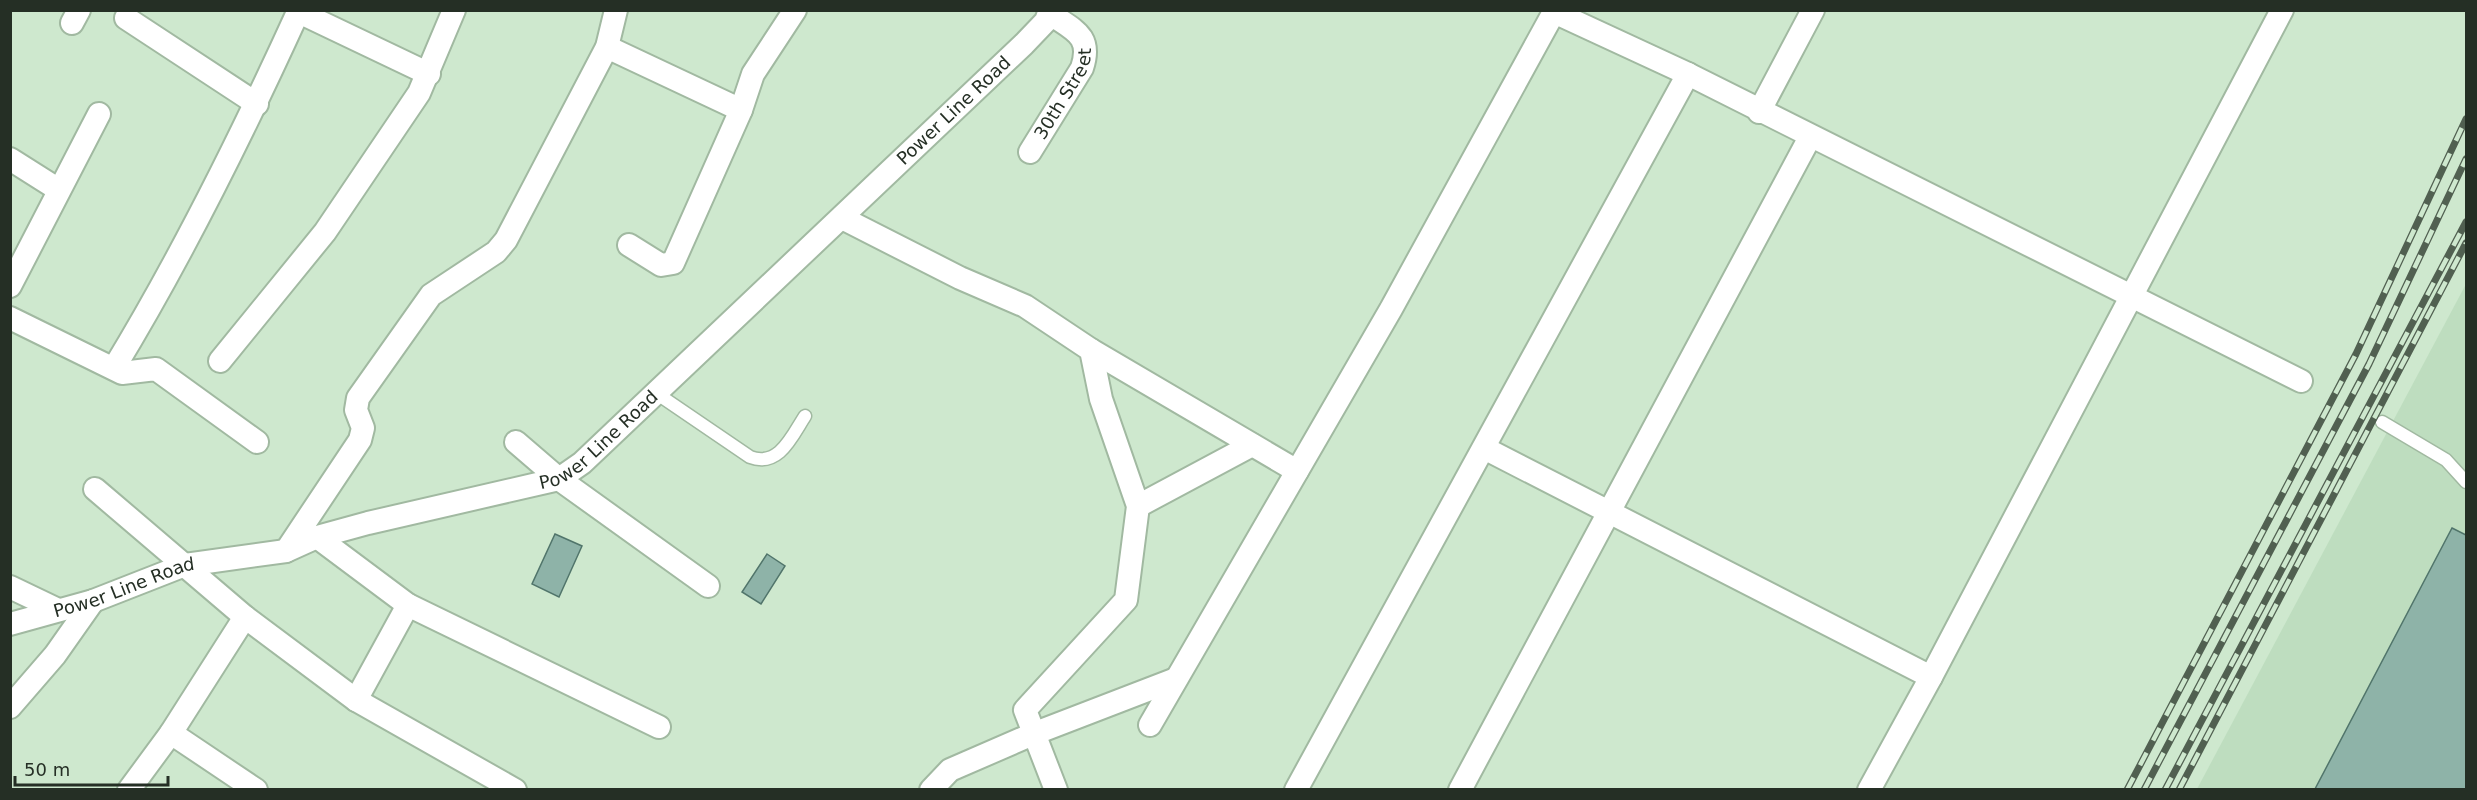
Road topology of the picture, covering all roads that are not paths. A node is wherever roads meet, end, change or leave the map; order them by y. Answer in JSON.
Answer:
{"nodes":[{"id":1,"x":454,"y":10,"type":"edge"},
{"id":2,"x":616,"y":10,"type":"edge"},
{"id":3,"x":795,"y":10,"type":"edge"},
{"id":4,"x":1813,"y":10,"type":"edge"},
{"id":5,"x":2282,"y":10,"type":"edge"},
{"id":6,"x":299,"y":11,"type":"edge"},
{"id":7,"x":1050,"y":12,"type":"edge"},
{"id":8,"x":126,"y":18,"type":"dead end"},
{"id":9,"x":607,"y":47,"type":"junction"},
{"id":10,"x":429,"y":74,"type":"junction"},
{"id":11,"x":1689,"y":74,"type":"junction"},
{"id":12,"x":257,"y":104,"type":"junction"},
{"id":13,"x":741,"y":110,"type":"junction"},
{"id":14,"x":1759,"y":112,"type":"junction"},
{"id":15,"x":99,"y":114,"type":"dead end"},
{"id":16,"x":1810,"y":137,"type":"junction"},
{"id":17,"x":1030,"y":152,"type":"dead end"},
{"id":18,"x":10,"y":159,"type":"edge"},
{"id":19,"x":59,"y":190,"type":"junction"},
{"id":20,"x":842,"y":218,"type":"junction"},
{"id":21,"x":629,"y":245,"type":"dead end"},
{"id":22,"x":10,"y":286,"type":"edge"},
{"id":23,"x":2132,"y":296,"type":"junction"},
{"id":24,"x":10,"y":318,"type":"edge"},
{"id":25,"x":1091,"y":350,"type":"junction"},
{"id":26,"x":220,"y":361,"type":"dead end"},
{"id":27,"x":114,"y":368,"type":"junction"},
{"id":28,"x":2301,"y":381,"type":"dead end"},
{"id":29,"x":656,"y":393,"type":"junction"},
{"id":30,"x":805,"y":416,"type":"dead end"},
{"id":31,"x":2382,"y":422,"type":"dead end"},
{"id":32,"x":257,"y":442,"type":"dead end"},
{"id":33,"x":516,"y":442,"type":"dead end"},
{"id":34,"x":1252,"y":445,"type":"junction"},
{"id":35,"x":1484,"y":448,"type":"junction"},
{"id":36,"x":1297,"y":471,"type":"junction"},
{"id":37,"x":559,"y":479,"type":"junction"},
{"id":38,"x":2466,"y":482,"type":"edge"},
{"id":39,"x":95,"y":489,"type":"dead end"},
{"id":40,"x":1138,"y":506,"type":"junction"},
{"id":41,"x":1609,"y":512,"type":"junction"},
{"id":42,"x":317,"y":537,"type":"junction"},
{"id":43,"x":286,"y":551,"type":"junction"},
{"id":44,"x":185,"y":565,"type":"junction"},
{"id":45,"x":708,"y":586,"type":"dead end"},
{"id":46,"x":10,"y":587,"type":"edge"},
{"id":47,"x":93,"y":601,"type":"junction"},
{"id":48,"x":408,"y":605,"type":"junction"},
{"id":49,"x":58,"y":610,"type":"junction"},
{"id":50,"x":245,"y":617,"type":"junction"},
{"id":51,"x":10,"y":624,"type":"edge"},
{"id":52,"x":1931,"y":677,"type":"junction"},
{"id":53,"x":1176,"y":679,"type":"junction"},
{"id":54,"x":356,"y":700,"type":"junction"},
{"id":55,"x":10,"y":707,"type":"edge"},
{"id":56,"x":1150,"y":725,"type":"dead end"},
{"id":57,"x":658,"y":727,"type":"dead end"},
{"id":58,"x":171,"y":733,"type":"junction"},
{"id":59,"x":1033,"y":734,"type":"junction"},
{"id":60,"x":502,"y":787,"type":"edge"},
{"id":61,"x":129,"y":789,"type":"edge"},
{"id":62,"x":256,"y":789,"type":"edge"},
{"id":63,"x":931,"y":789,"type":"edge"},
{"id":64,"x":1056,"y":789,"type":"edge"},
{"id":65,"x":1296,"y":789,"type":"edge"},
{"id":66,"x":1460,"y":789,"type":"edge"},
{"id":67,"x":1869,"y":789,"type":"edge"}],
"edges":[{"from":1,"to":10,"type":"street"},
{"from":2,"to":9,"type":"street"},
{"from":3,"to":13,"type":"street"},
{"from":4,"to":14,"type":"street"},
{"from":5,"to":23,"type":"street"},
{"from":6,"to":10,"type":"street"},
{"from":6,"to":12,"type":"street"},
{"from":7,"to":17,"type":"street","name":"30th Street"},
{"from":7,"to":20,"type":"street","name":"Power Line Road"},
{"from":8,"to":12,"type":"street"},
{"from":9,"to":13,"type":"street"},
{"from":9,"to":43,"type":"street"},
{"from":10,"to":26,"type":"street"},
{"from":11,"to":14,"type":"street"},
{"from":11,"to":35,"type":"street"},
{"from":11,"to":36,"type":"street"},
{"from":12,"to":27,"type":"street"},
{"from":13,"to":21,"type":"street"},
{"from":14,"to":16,"type":"street"},
{"from":15,"to":19,"type":"street"},
{"from":16,"to":23,"type":"street"},
{"from":16,"to":41,"type":"street"},
{"from":18,"to":19,"type":"street"},
{"from":19,"to":22,"type":"street"},
{"from":20,"to":25,"type":"street"},
{"from":20,"to":29,"type":"street","name":"Power Line Road"},
{"from":23,"to":28,"type":"street"},
{"from":23,"to":52,"type":"street"},
{"from":24,"to":27,"type":"street"},
{"from":25,"to":34,"type":"street"},
{"from":25,"to":40,"type":"street"},
{"from":27,"to":32,"type":"street"},
{"from":29,"to":30,"type":"lane"},
{"from":29,"to":37,"type":"street","name":"Power Line Road"},
{"from":31,"to":38,"type":"lane"},
{"from":33,"to":37,"type":"street"},
{"from":34,"to":36,"type":"street"},
{"from":34,"to":40,"type":"street"},
{"from":35,"to":41,"type":"street"},
{"from":35,"to":65,"type":"street"},
{"from":36,"to":53,"type":"street"},
{"from":37,"to":42,"type":"street","name":"Power Line Road"},
{"from":37,"to":45,"type":"street"},
{"from":39,"to":44,"type":"street"},
{"from":40,"to":59,"type":"street"},
{"from":41,"to":52,"type":"street"},
{"from":41,"to":66,"type":"street"},
{"from":42,"to":43,"type":"street","name":"Power Line Road"},
{"from":42,"to":48,"type":"street"},
{"from":43,"to":44,"type":"street","name":"Power Line Road"},
{"from":44,"to":47,"type":"street","name":"Power Line Road"},
{"from":44,"to":50,"type":"street"},
{"from":46,"to":49,"type":"street","name":"Power Line Road"},
{"from":47,"to":49,"type":"street","name":"Power Line Road"},
{"from":47,"to":55,"type":"street"},
{"from":48,"to":54,"type":"street"},
{"from":48,"to":57,"type":"street"},
{"from":49,"to":51,"type":"street"},
{"from":50,"to":54,"type":"street"},
{"from":50,"to":58,"type":"street"},
{"from":52,"to":67,"type":"street"},
{"from":53,"to":56,"type":"street"},
{"from":53,"to":59,"type":"street"},
{"from":54,"to":60,"type":"street"},
{"from":58,"to":61,"type":"street"},
{"from":58,"to":62,"type":"street"},
{"from":59,"to":63,"type":"street"},
{"from":59,"to":64,"type":"street"}]}
